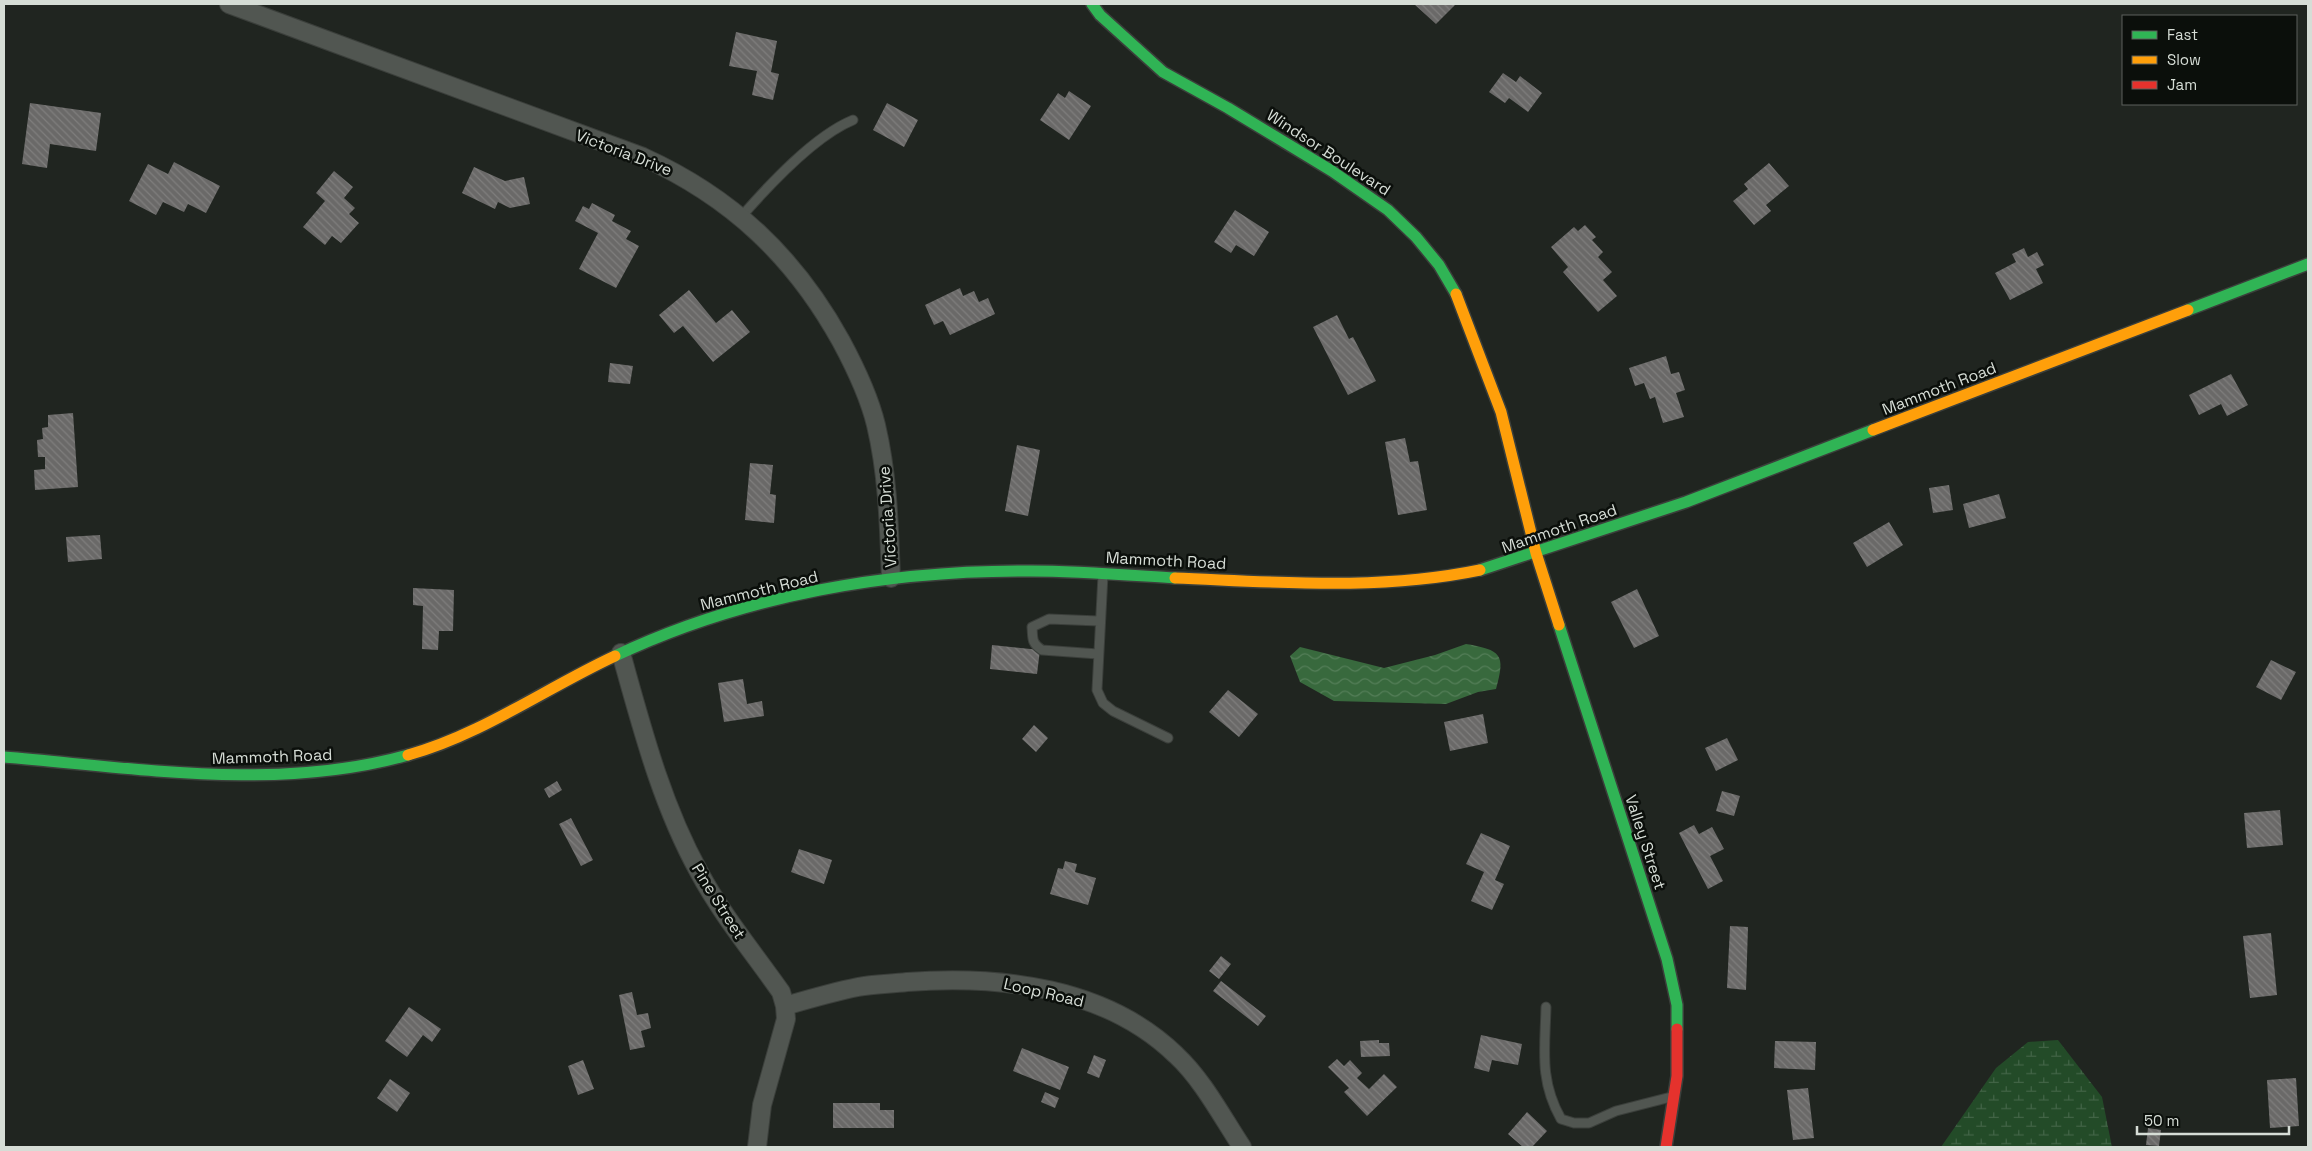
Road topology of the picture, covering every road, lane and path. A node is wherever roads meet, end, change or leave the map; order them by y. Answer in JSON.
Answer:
{"nodes":[{"id":1,"x":1092,"y":4,"type":"edge"},
{"id":2,"x":236,"y":5,"type":"edge"},
{"id":3,"x":853,"y":120,"type":"dead end"},
{"id":4,"x":741,"y":217,"type":"junction"},
{"id":5,"x":2308,"y":264,"type":"edge"},
{"id":6,"x":1536,"y":553,"type":"junction"},
{"id":7,"x":1103,"y":573,"type":"junction"},
{"id":8,"x":891,"y":578,"type":"junction"},
{"id":9,"x":1099,"y":621,"type":"junction"},
{"id":10,"x":621,"y":653,"type":"junction"},
{"id":11,"x":1098,"y":654,"type":"junction"},
{"id":12,"x":1168,"y":738,"type":"dead end"},
{"id":13,"x":4,"y":757,"type":"edge"},
{"id":14,"x":785,"y":1006,"type":"junction"},
{"id":15,"x":1546,"y":1006,"type":"dead end"},
{"id":16,"x":1674,"y":1097,"type":"junction"},
{"id":17,"x":757,"y":1147,"type":"edge"},
{"id":18,"x":1242,"y":1147,"type":"edge"},
{"id":19,"x":1666,"y":1147,"type":"edge"}],
"edges":[{"from":1,"to":6,"type":"main road","name":"Windsor Boulevard"},
{"from":2,"to":4,"type":"street","name":"Victoria Drive"},
{"from":3,"to":4,"type":"lane"},
{"from":4,"to":8,"type":"street","name":"Victoria Drive"},
{"from":5,"to":6,"type":"main road","name":"Mammoth Road"},
{"from":6,"to":7,"type":"main road","name":"Mammoth Road"},
{"from":6,"to":16,"type":"main road","name":"Valley Street"},
{"from":7,"to":8,"type":"main road","name":"Mammoth Road"},
{"from":7,"to":9,"type":"lane"},
{"from":8,"to":10,"type":"main road","name":"Mammoth Road"},
{"from":9,"to":11,"type":"lane"},
{"from":9,"to":11,"type":"lane"},
{"from":10,"to":13,"type":"main road","name":"Mammoth Road"},
{"from":10,"to":14,"type":"street","name":"Pine Street"},
{"from":11,"to":12,"type":"lane"},
{"from":14,"to":17,"type":"street"},
{"from":14,"to":18,"type":"street","name":"Loop Road"},
{"from":15,"to":16,"type":"lane"},
{"from":16,"to":19,"type":"main road","name":"Valley Street"}]}
